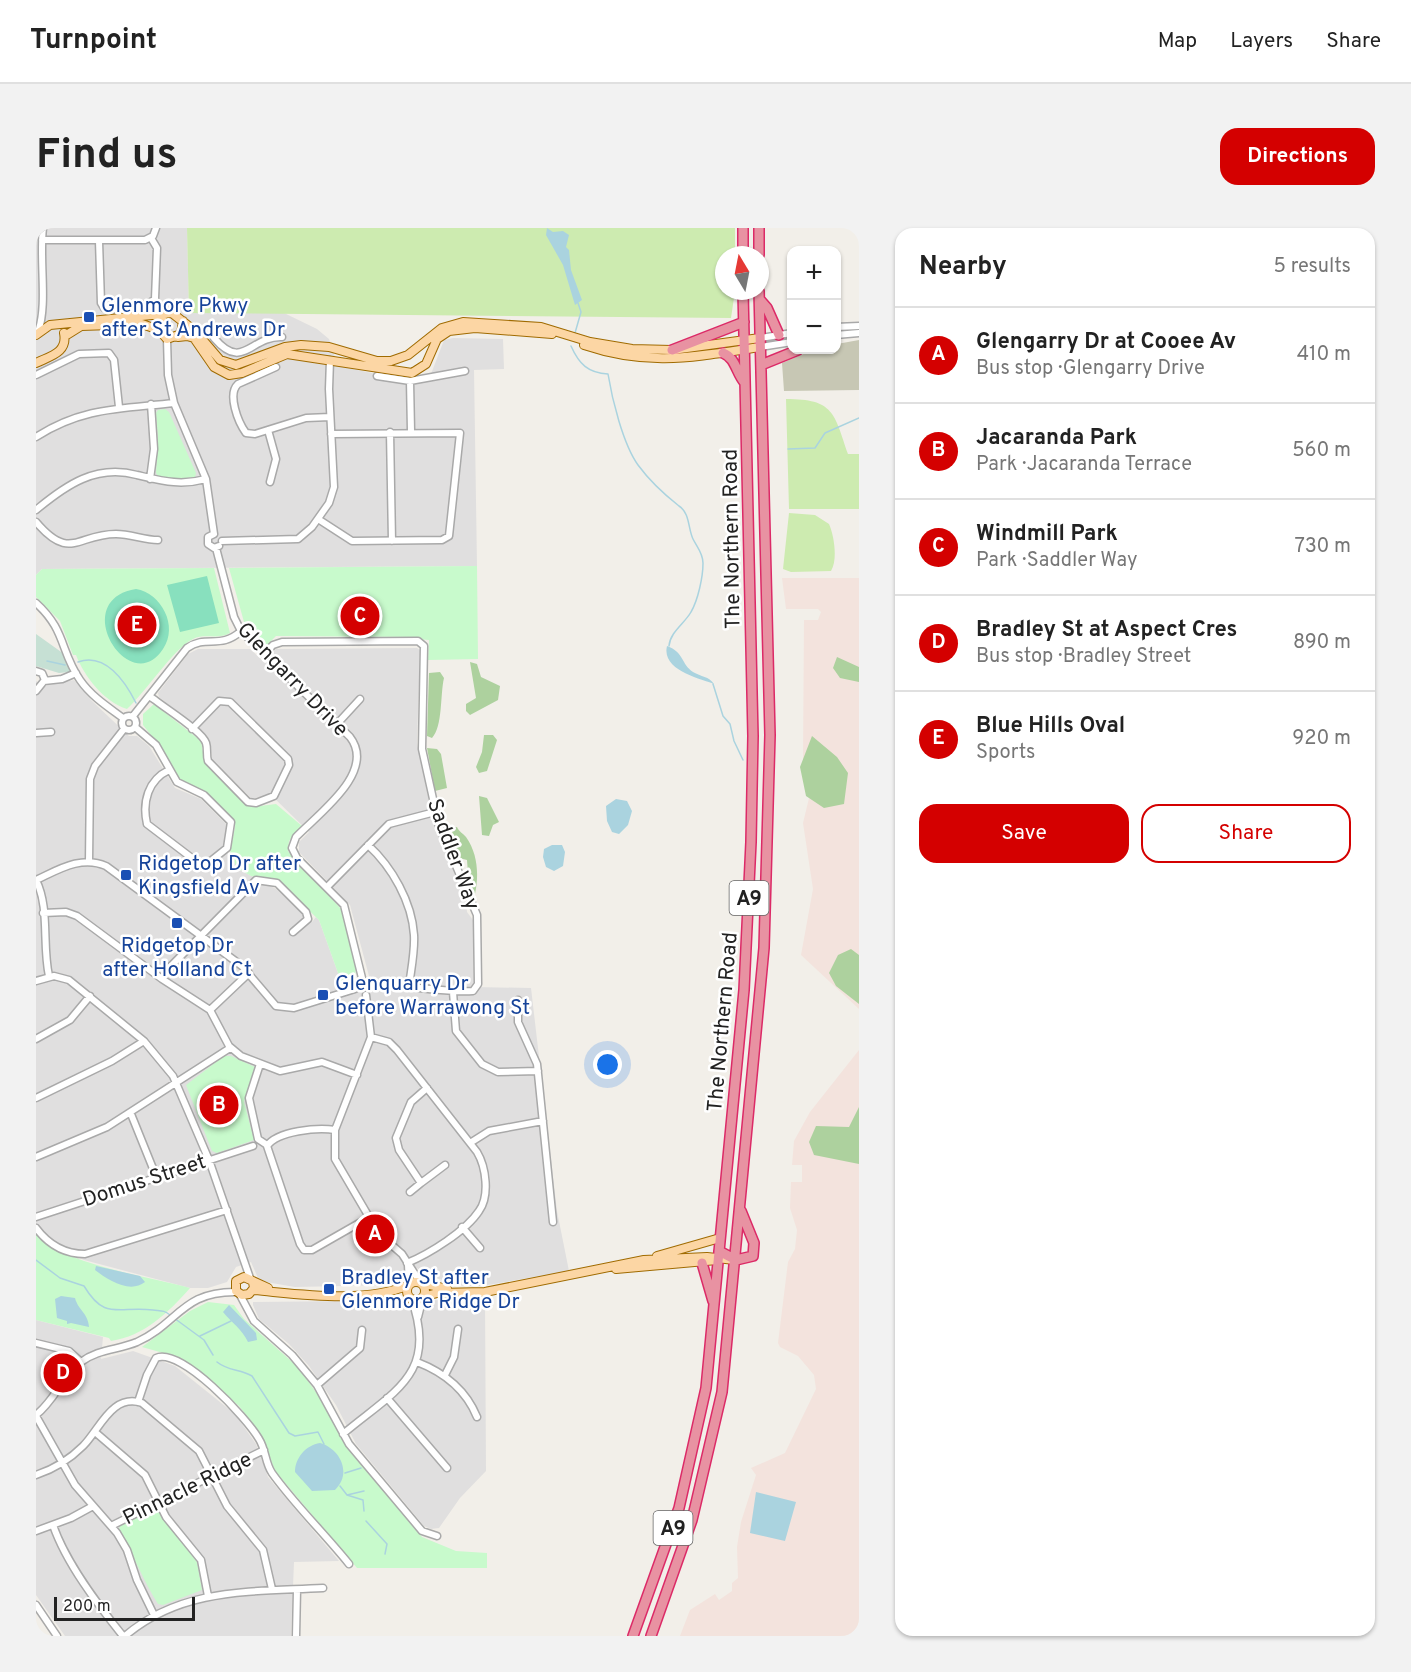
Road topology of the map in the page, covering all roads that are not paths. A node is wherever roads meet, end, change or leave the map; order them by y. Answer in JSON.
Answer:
{"nodes":[{"id":1,"x":43,"y":228,"type":"edge"},
{"id":2,"x":156,"y":228,"type":"edge"},
{"id":3,"x":744,"y":228,"type":"edge"},
{"id":4,"x":759,"y":228,"type":"edge"},
{"id":5,"x":151,"y":238,"type":"junction"},
{"id":6,"x":42,"y":240,"type":"junction"},
{"id":7,"x":99,"y":241,"type":"junction"},
{"id":8,"x":743,"y":246,"type":"edge"},
{"id":9,"x":759,"y":246,"type":"edge"},
{"id":10,"x":743,"y":300,"type":"edge"},
{"id":11,"x":760,"y":300,"type":"edge"},
{"id":12,"x":762,"y":300,"type":"edge"},
{"id":13,"x":42,"y":312,"type":"junction"},
{"id":14,"x":165,"y":315,"type":"junction"},
{"id":15,"x":183,"y":321,"type":"junction"},
{"id":16,"x":744,"y":322,"type":"junction"},
{"id":17,"x":55,"y":325,"type":"junction"},
{"id":18,"x":859,"y":326,"type":"edge"},
{"id":19,"x":841,"y":327,"type":"edge"},
{"id":20,"x":159,"y":330,"type":"junction"},
{"id":21,"x":859,"y":333,"type":"edge"},
{"id":22,"x":37,"y":334,"type":"edge"},
{"id":23,"x":787,"y":334,"type":"edge"},
{"id":24,"x":779,"y":335,"type":"junction"},
{"id":25,"x":841,"y":335,"type":"edge"},
{"id":26,"x":65,"y":336,"type":"junction"},
{"id":27,"x":566,"y":336,"type":"junction"},
{"id":28,"x":178,"y":337,"type":"junction"},
{"id":29,"x":282,"y":337,"type":"dead end"},
{"id":30,"x":214,"y":338,"type":"dead end"},
{"id":31,"x":167,"y":339,"type":"junction"},
{"id":32,"x":264,"y":340,"type":"junction"},
{"id":33,"x":581,"y":341,"type":"junction"},
{"id":34,"x":760,"y":342,"type":"junction"},
{"id":35,"x":787,"y":342,"type":"edge"},
{"id":36,"x":744,"y":345,"type":"junction"},
{"id":37,"x":672,"y":350,"type":"junction"},
{"id":38,"x":36,"y":352,"type":"edge"},
{"id":39,"x":269,"y":353,"type":"junction"},
{"id":40,"x":723,"y":353,"type":"junction"},
{"id":41,"x":788,"y":354,"type":"edge"},
{"id":42,"x":45,"y":358,"type":"junction"},
{"id":43,"x":330,"y":360,"type":"junction"},
{"id":44,"x":362,"y":361,"type":"junction"},
{"id":45,"x":36,"y":363,"type":"edge"},
{"id":46,"x":761,"y":365,"type":"junction"},
{"id":47,"x":276,"y":367,"type":"dead end"},
{"id":48,"x":465,"y":371,"type":"dead end"},
{"id":49,"x":36,"y":375,"type":"edge"},
{"id":50,"x":377,"y":376,"type":"dead end"},
{"id":51,"x":410,"y":381,"type":"junction"},
{"id":52,"x":746,"y":383,"type":"junction"},
{"id":53,"x":174,"y":403,"type":"junction"},
{"id":54,"x":151,"y":405,"type":"junction"},
{"id":55,"x":119,"y":406,"type":"junction"},
{"id":56,"x":330,"y":417,"type":"junction"},
{"id":57,"x":267,"y":430,"type":"junction"},
{"id":58,"x":411,"y":431,"type":"junction"},
{"id":59,"x":390,"y":432,"type":"junction"},
{"id":60,"x":331,"y":434,"type":"junction"},
{"id":61,"x":36,"y":437,"type":"edge"},
{"id":62,"x":150,"y":479,"type":"junction"},
{"id":63,"x":206,"y":479,"type":"junction"},
{"id":64,"x":270,"y":482,"type":"dead end"},
{"id":65,"x":36,"y":510,"type":"edge"},
{"id":66,"x":318,"y":519,"type":"junction"},
{"id":67,"x":36,"y":522,"type":"edge"},
{"id":68,"x":214,"y":534,"type":"junction"},
{"id":69,"x":158,"y":540,"type":"dead end"},
{"id":70,"x":222,"y":541,"type":"junction"},
{"id":71,"x":392,"y":541,"type":"junction"},
{"id":72,"x":216,"y":548,"type":"junction"},
{"id":73,"x":36,"y":603,"type":"edge"},
{"id":74,"x":241,"y":631,"type":"junction"},
{"id":75,"x":264,"y":654,"type":"junction"},
{"id":76,"x":36,"y":671,"type":"edge"},
{"id":77,"x":76,"y":673,"type":"junction"},
{"id":78,"x":45,"y":680,"type":"junction"},
{"id":79,"x":36,"y":691,"type":"edge"},
{"id":80,"x":149,"y":696,"type":"junction"},
{"id":81,"x":360,"y":699,"type":"dead end"},
{"id":82,"x":133,"y":716,"type":"junction"},
{"id":83,"x":123,"y":718,"type":"junction"},
{"id":84,"x":337,"y":724,"type":"junction"},
{"id":85,"x":135,"y":727,"type":"junction"},
{"id":86,"x":124,"y":729,"type":"junction"},
{"id":87,"x":192,"y":729,"type":"junction"},
{"id":88,"x":36,"y":732,"type":"edge"},
{"id":89,"x":51,"y":732,"type":"dead end"},
{"id":90,"x":169,"y":770,"type":"junction"},
{"id":91,"x":435,"y":812,"type":"junction"},
{"id":92,"x":368,"y":845,"type":"junction"},
{"id":93,"x":89,"y":861,"type":"junction"},
{"id":94,"x":36,"y":880,"type":"edge"},
{"id":95,"x":327,"y":887,"type":"junction"},
{"id":96,"x":43,"y":913,"type":"junction"},
{"id":97,"x":293,"y":932,"type":"dead end"},
{"id":98,"x":200,"y":935,"type":"junction"},
{"id":99,"x":171,"y":966,"type":"dead end"},
{"id":100,"x":249,"y":973,"type":"junction"},
{"id":101,"x":49,"y":976,"type":"junction"},
{"id":102,"x":362,"y":978,"type":"junction"},
{"id":103,"x":36,"y":981,"type":"edge"},
{"id":104,"x":372,"y":985,"type":"junction"},
{"id":105,"x":409,"y":986,"type":"junction"},
{"id":106,"x":355,"y":989,"type":"junction"},
{"id":107,"x":453,"y":992,"type":"junction"},
{"id":108,"x":366,"y":994,"type":"junction"},
{"id":109,"x":90,"y":996,"type":"junction"},
{"id":110,"x":518,"y":1000,"type":"dead end"},
{"id":111,"x":210,"y":1010,"type":"junction"},
{"id":112,"x":370,"y":1037,"type":"junction"},
{"id":113,"x":36,"y":1039,"type":"edge"},
{"id":114,"x":144,"y":1041,"type":"junction"},
{"id":115,"x":230,"y":1048,"type":"junction"},
{"id":116,"x":260,"y":1064,"type":"junction"},
{"id":117,"x":538,"y":1071,"type":"junction"},
{"id":118,"x":357,"y":1075,"type":"junction"},
{"id":119,"x":177,"y":1084,"type":"junction"},
{"id":120,"x":427,"y":1088,"type":"junction"},
{"id":121,"x":36,"y":1098,"type":"edge"},
{"id":122,"x":131,"y":1114,"type":"junction"},
{"id":123,"x":543,"y":1121,"type":"junction"},
{"id":124,"x":335,"y":1130,"type":"junction"},
{"id":125,"x":471,"y":1143,"type":"junction"},
{"id":126,"x":253,"y":1146,"type":"dead end"},
{"id":127,"x":267,"y":1148,"type":"junction"},
{"id":128,"x":36,"y":1157,"type":"edge"},
{"id":129,"x":209,"y":1160,"type":"junction"},
{"id":130,"x":445,"y":1165,"type":"dead end"},
{"id":131,"x":156,"y":1176,"type":"junction"},
{"id":132,"x":421,"y":1183,"type":"junction"},
{"id":133,"x":410,"y":1192,"type":"dead end"},
{"id":134,"x":227,"y":1210,"type":"junction"},
{"id":135,"x":741,"y":1211,"type":"junction"},
{"id":136,"x":543,"y":1216,"type":"dead end"},
{"id":137,"x":36,"y":1217,"type":"edge"},
{"id":138,"x":368,"y":1218,"type":"junction"},
{"id":139,"x":462,"y":1227,"type":"junction"},
{"id":140,"x":36,"y":1228,"type":"edge"},
{"id":141,"x":720,"y":1238,"type":"junction"},
{"id":142,"x":480,"y":1248,"type":"dead end"},
{"id":143,"x":719,"y":1256,"type":"junction"},
{"id":144,"x":644,"y":1260,"type":"junction"},
{"id":145,"x":736,"y":1260,"type":"junction"},
{"id":146,"x":702,"y":1263,"type":"junction"},
{"id":147,"x":407,"y":1264,"type":"junction"},
{"id":148,"x":244,"y":1265,"type":"junction"},
{"id":149,"x":607,"y":1269,"type":"junction"},
{"id":150,"x":237,"y":1280,"type":"junction"},
{"id":151,"x":421,"y":1283,"type":"junction"},
{"id":152,"x":409,"y":1285,"type":"junction"},
{"id":153,"x":251,"y":1286,"type":"junction"},
{"id":154,"x":222,"y":1292,"type":"junction"},
{"id":155,"x":238,"y":1293,"type":"junction"},
{"id":156,"x":376,"y":1293,"type":"junction"},
{"id":157,"x":469,"y":1293,"type":"junction"},
{"id":158,"x":423,"y":1297,"type":"junction"},
{"id":159,"x":410,"y":1298,"type":"junction"},
{"id":160,"x":715,"y":1306,"type":"junction"},
{"id":161,"x":247,"y":1308,"type":"junction"},
{"id":162,"x":418,"y":1318,"type":"junction"},
{"id":163,"x":458,"y":1329,"type":"dead end"},
{"id":164,"x":362,"y":1330,"type":"dead end"},
{"id":165,"x":36,"y":1343,"type":"edge"},
{"id":166,"x":81,"y":1362,"type":"junction"},
{"id":167,"x":417,"y":1362,"type":"junction"},
{"id":168,"x":445,"y":1376,"type":"junction"},
{"id":169,"x":317,"y":1385,"type":"junction"},
{"id":170,"x":387,"y":1398,"type":"junction"},
{"id":171,"x":138,"y":1402,"type":"junction"},
{"id":172,"x":36,"y":1415,"type":"edge"},
{"id":173,"x":477,"y":1416,"type":"dead end"},
{"id":174,"x":95,"y":1432,"type":"junction"},
{"id":175,"x":343,"y":1434,"type":"junction"},
{"id":176,"x":264,"y":1450,"type":"junction"},
{"id":177,"x":61,"y":1463,"type":"junction"},
{"id":178,"x":447,"y":1468,"type":"dead end"},
{"id":179,"x":36,"y":1475,"type":"edge"},
{"id":180,"x":211,"y":1476,"type":"junction"},
{"id":181,"x":158,"y":1502,"type":"junction"},
{"id":182,"x":93,"y":1506,"type":"junction"},
{"id":183,"x":53,"y":1525,"type":"junction"},
{"id":184,"x":111,"y":1526,"type":"junction"},
{"id":185,"x":36,"y":1530,"type":"edge"},
{"id":186,"x":437,"y":1536,"type":"dead end"},
{"id":187,"x":349,"y":1564,"type":"dead end"},
{"id":188,"x":323,"y":1588,"type":"dead end"},
{"id":189,"x":272,"y":1589,"type":"junction"},
{"id":190,"x":297,"y":1590,"type":"junction"},
{"id":191,"x":208,"y":1596,"type":"junction"},
{"id":192,"x":36,"y":1605,"type":"edge"},
{"id":193,"x":154,"y":1615,"type":"junction"},
{"id":194,"x":57,"y":1636,"type":"edge"},
{"id":195,"x":124,"y":1636,"type":"edge"},
{"id":196,"x":296,"y":1636,"type":"edge"},
{"id":197,"x":633,"y":1636,"type":"edge"},
{"id":198,"x":651,"y":1636,"type":"edge"}],
"edges":[{"from":1,"to":6,"type":"street"},
{"from":2,"to":5,"type":"street"},
{"from":3,"to":8,"type":"highway"},
{"from":4,"to":9,"type":"highway"},
{"from":5,"to":7,"type":"street"},
{"from":5,"to":7,"type":"street"},
{"from":6,"to":7,"type":"street"},
{"from":6,"to":13,"type":"street"},
{"from":10,"to":16,"type":"highway","name":"The Northern Road","number":"A9"},
{"from":11,"to":34,"type":"highway","name":"The Northern Road","number":"A9"},
{"from":12,"to":24,"type":"highway"},
{"from":13,"to":17,"type":"street"},
{"from":13,"to":22,"type":"street"},
{"from":14,"to":15,"type":"main road"},
{"from":14,"to":17,"type":"main road"},
{"from":14,"to":20,"type":"main road"},
{"from":15,"to":28,"type":"main road"},
{"from":15,"to":39,"type":"main road"},
{"from":16,"to":36,"type":"highway","name":"The Northern Road","number":"A9"},
{"from":16,"to":37,"type":"highway"},
{"from":17,"to":22,"type":"main road"},
{"from":17,"to":26,"type":"main road"},
{"from":18,"to":19,"type":"street"},
{"from":20,"to":26,"type":"main road"},
{"from":20,"to":31,"type":"main road"},
{"from":21,"to":25,"type":"street"},
{"from":23,"to":24,"type":"street"},
{"from":24,"to":34,"type":"street"},
{"from":26,"to":42,"type":"main road"},
{"from":27,"to":33,"type":"main road"},
{"from":27,"to":44,"type":"main road"},
{"from":27,"to":44,"type":"main road"},
{"from":28,"to":31,"type":"main road"},
{"from":28,"to":43,"type":"main road"},
{"from":29,"to":32,"type":"street"},
{"from":30,"to":32,"type":"street"},
{"from":31,"to":53,"type":"street"},
{"from":32,"to":39,"type":"street"},
{"from":33,"to":37,"type":"main road"},
{"from":33,"to":40,"type":"main road"},
{"from":34,"to":35,"type":"street"},
{"from":34,"to":36,"type":"main road"},
{"from":34,"to":46,"type":"highway","name":"The Northern Road","number":"A9"},
{"from":36,"to":37,"type":"main road"},
{"from":36,"to":40,"type":"main road"},
{"from":36,"to":52,"type":"highway","name":"The Northern Road","number":"A9"},
{"from":38,"to":42,"type":"main road"},
{"from":39,"to":44,"type":"main road"},
{"from":40,"to":52,"type":"highway"},
{"from":41,"to":46,"type":"highway"},
{"from":42,"to":45,"type":"main road"},
{"from":43,"to":44,"type":"main road"},
{"from":43,"to":56,"type":"street"},
{"from":46,"to":135,"type":"highway","name":"The Northern Road","number":"A9"},
{"from":47,"to":57,"type":"street"},
{"from":48,"to":51,"type":"street"},
{"from":49,"to":55,"type":"street"},
{"from":50,"to":51,"type":"street"},
{"from":51,"to":58,"type":"street"},
{"from":52,"to":141,"type":"highway","name":"The Northern Road","number":"A9"},
{"from":53,"to":54,"type":"street"},
{"from":53,"to":63,"type":"street"},
{"from":54,"to":55,"type":"street"},
{"from":54,"to":62,"type":"street"},
{"from":55,"to":61,"type":"street"},
{"from":56,"to":57,"type":"street"},
{"from":56,"to":60,"type":"street"},
{"from":57,"to":64,"type":"street"},
{"from":58,"to":59,"type":"street"},
{"from":58,"to":71,"type":"street"},
{"from":59,"to":60,"type":"street"},
{"from":59,"to":71,"type":"street"},
{"from":60,"to":66,"type":"street"},
{"from":62,"to":63,"type":"street"},
{"from":62,"to":65,"type":"street"},
{"from":63,"to":68,"type":"street"},
{"from":66,"to":70,"type":"street"},
{"from":66,"to":71,"type":"street"},
{"from":67,"to":69,"type":"street"},
{"from":68,"to":70,"type":"street"},
{"from":68,"to":72,"type":"street"},
{"from":70,"to":72,"type":"street"},
{"from":72,"to":74,"type":"street","name":"Glengarry Drive"},
{"from":73,"to":77,"type":"street"},
{"from":74,"to":75,"type":"street","name":"Glengarry Drive"},
{"from":74,"to":80,"type":"street"},
{"from":75,"to":84,"type":"street","name":"Glengarry Drive"},
{"from":75,"to":91,"type":"street","name":"Saddler Way"},
{"from":76,"to":78,"type":"street"},
{"from":77,"to":78,"type":"street"},
{"from":77,"to":83,"type":"street"},
{"from":78,"to":79,"type":"street"},
{"from":80,"to":82,"type":"street"},
{"from":80,"to":87,"type":"street"},
{"from":81,"to":84,"type":"street"},
{"from":82,"to":83,"type":"street"},
{"from":82,"to":85,"type":"street"},
{"from":83,"to":86,"type":"street"},
{"from":84,"to":95,"type":"street","name":"Glengarry Drive"},
{"from":85,"to":86,"type":"street"},
{"from":85,"to":90,"type":"street"},
{"from":86,"to":93,"type":"street"},
{"from":87,"to":87,"type":"street"},
{"from":88,"to":89,"type":"street"},
{"from":90,"to":90,"type":"street"},
{"from":91,"to":92,"type":"street"},
{"from":91,"to":107,"type":"street","name":"Saddler Way"},
{"from":92,"to":95,"type":"street"},
{"from":92,"to":105,"type":"street"},
{"from":93,"to":94,"type":"street"},
{"from":93,"to":98,"type":"street"},
{"from":94,"to":96,"type":"street"},
{"from":95,"to":102,"type":"street","name":"Glengarry Drive"},
{"from":96,"to":101,"type":"street"},
{"from":96,"to":111,"type":"street"},
{"from":97,"to":98,"type":"street"},
{"from":98,"to":99,"type":"street"},
{"from":98,"to":100,"type":"street"},
{"from":100,"to":106,"type":"street"},
{"from":100,"to":111,"type":"street"},
{"from":101,"to":103,"type":"street"},
{"from":101,"to":109,"type":"street"},
{"from":102,"to":104,"type":"street"},
{"from":102,"to":106,"type":"street"},
{"from":104,"to":105,"type":"street"},
{"from":104,"to":108,"type":"street"},
{"from":105,"to":107,"type":"street"},
{"from":106,"to":108,"type":"street"},
{"from":107,"to":117,"type":"street"},
{"from":108,"to":112,"type":"street"},
{"from":109,"to":113,"type":"street"},
{"from":109,"to":114,"type":"street"},
{"from":110,"to":117,"type":"street"},
{"from":111,"to":115,"type":"street"},
{"from":112,"to":118,"type":"street"},
{"from":112,"to":120,"type":"street"},
{"from":114,"to":119,"type":"street"},
{"from":114,"to":121,"type":"street"},
{"from":115,"to":116,"type":"street"},
{"from":115,"to":119,"type":"street"},
{"from":116,"to":118,"type":"street"},
{"from":116,"to":127,"type":"street"},
{"from":117,"to":123,"type":"street"},
{"from":118,"to":124,"type":"street"},
{"from":119,"to":122,"type":"street"},
{"from":119,"to":129,"type":"street"},
{"from":120,"to":125,"type":"street"},
{"from":120,"to":132,"type":"street"},
{"from":122,"to":128,"type":"street"},
{"from":122,"to":131,"type":"street"},
{"from":123,"to":125,"type":"street"},
{"from":123,"to":136,"type":"street"},
{"from":124,"to":127,"type":"street"},
{"from":124,"to":138,"type":"street"},
{"from":125,"to":139,"type":"street"},
{"from":126,"to":129,"type":"street","name":"Domus Street"},
{"from":127,"to":138,"type":"street"},
{"from":129,"to":131,"type":"street","name":"Domus Street"},
{"from":129,"to":134,"type":"street"},
{"from":130,"to":132,"type":"street"},
{"from":131,"to":137,"type":"street","name":"Domus Street"},
{"from":132,"to":133,"type":"street"},
{"from":134,"to":140,"type":"street"},
{"from":134,"to":148,"type":"street"},
{"from":135,"to":145,"type":"highway","name":"The Northern Road","number":"A9"},
{"from":135,"to":145,"type":"highway"},
{"from":138,"to":147,"type":"street"},
{"from":139,"to":142,"type":"street"},
{"from":139,"to":147,"type":"street"},
{"from":141,"to":143,"type":"highway","name":"The Northern Road","number":"A9"},
{"from":141,"to":144,"type":"main road"},
{"from":143,"to":144,"type":"main road"},
{"from":143,"to":145,"type":"highway"},
{"from":143,"to":146,"type":"main road"},
{"from":143,"to":160,"type":"highway","name":"The Northern Road","number":"A9"},
{"from":144,"to":149,"type":"main road"},
{"from":145,"to":198,"type":"highway","name":"The Northern Road","number":"A9"},
{"from":146,"to":149,"type":"main road"},
{"from":146,"to":160,"type":"highway"},
{"from":147,"to":151,"type":"street"},
{"from":147,"to":152,"type":"street"},
{"from":148,"to":150,"type":"street"},
{"from":148,"to":153,"type":"street"},
{"from":149,"to":157,"type":"main road"},
{"from":150,"to":153,"type":"main road"},
{"from":150,"to":154,"type":"street"},
{"from":150,"to":155,"type":"main road"},
{"from":151,"to":152,"type":"main road"},
{"from":151,"to":157,"type":"main road"},
{"from":151,"to":158,"type":"main road"},
{"from":152,"to":156,"type":"main road"},
{"from":152,"to":159,"type":"main road"},
{"from":153,"to":155,"type":"main road"},
{"from":153,"to":156,"type":"main road"},
{"from":153,"to":161,"type":"street"},
{"from":154,"to":155,"type":"street"},
{"from":154,"to":166,"type":"street"},
{"from":155,"to":161,"type":"street"},
{"from":156,"to":159,"type":"main road"},
{"from":157,"to":158,"type":"main road"},
{"from":158,"to":159,"type":"main road"},
{"from":158,"to":162,"type":"street"},
{"from":159,"to":162,"type":"street"},
{"from":160,"to":197,"type":"highway","name":"The Northern Road","number":"A9"},
{"from":161,"to":169,"type":"street"},
{"from":162,"to":167,"type":"street"},
{"from":163,"to":168,"type":"street"},
{"from":164,"to":169,"type":"street"},
{"from":165,"to":166,"type":"street"},
{"from":166,"to":172,"type":"street"},
{"from":167,"to":168,"type":"street"},
{"from":167,"to":170,"type":"street"},
{"from":168,"to":173,"type":"street"},
{"from":169,"to":175,"type":"street"},
{"from":170,"to":175,"type":"street"},
{"from":170,"to":178,"type":"street"},
{"from":171,"to":174,"type":"street"},
{"from":171,"to":176,"type":"street"},
{"from":171,"to":180,"type":"street"},
{"from":172,"to":177,"type":"street"},
{"from":174,"to":177,"type":"street"},
{"from":174,"to":181,"type":"street"},
{"from":175,"to":186,"type":"street"},
{"from":176,"to":180,"type":"street","name":"Pinnacle Ridge"},
{"from":176,"to":187,"type":"street"},
{"from":177,"to":179,"type":"street"},
{"from":177,"to":182,"type":"street"},
{"from":180,"to":181,"type":"street","name":"Pinnacle Ridge"},
{"from":180,"to":189,"type":"street"},
{"from":181,"to":184,"type":"street","name":"Pinnacle Ridge"},
{"from":181,"to":191,"type":"street"},
{"from":182,"to":183,"type":"street"},
{"from":182,"to":184,"type":"street"},
{"from":183,"to":185,"type":"street"},
{"from":183,"to":195,"type":"street"},
{"from":184,"to":193,"type":"street"},
{"from":188,"to":190,"type":"street"},
{"from":189,"to":190,"type":"street"},
{"from":189,"to":191,"type":"street"},
{"from":190,"to":196,"type":"street"},
{"from":191,"to":193,"type":"street"},
{"from":192,"to":194,"type":"street"},
{"from":193,"to":195,"type":"street"}]}
